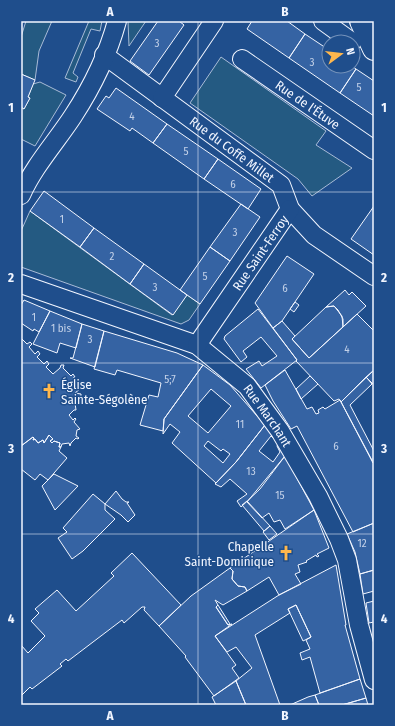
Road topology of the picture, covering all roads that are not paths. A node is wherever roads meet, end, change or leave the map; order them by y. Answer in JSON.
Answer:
{"nodes":[{"id":1,"x":117,"y":21,"type":"edge"},
{"id":2,"x":214,"y":21,"type":"edge"},
{"id":3,"x":323,"y":21,"type":"edge"},
{"id":4,"x":361,"y":21,"type":"edge"},
{"id":5,"x":342,"y":34,"type":"edge"},
{"id":6,"x":361,"y":48,"type":"edge"},
{"id":7,"x":374,"y":49,"type":"edge"},
{"id":8,"x":104,"y":56,"type":"junction"},
{"id":9,"x":374,"y":58,"type":"edge"},
{"id":10,"x":242,"y":59,"type":"dead end"},
{"id":11,"x":162,"y":98,"type":"junction"},
{"id":12,"x":374,"y":150,"type":"edge"},
{"id":13,"x":21,"y":195,"type":"edge"},
{"id":14,"x":290,"y":209,"type":"junction"},
{"id":15,"x":374,"y":276,"type":"edge"},
{"id":16,"x":21,"y":284,"type":"edge"},
{"id":17,"x":197,"y":345,"type":"junction"},
{"id":18,"x":374,"y":680,"type":"edge"}],
"edges":[{"from":1,"to":8,"type":"street"},
{"from":2,"to":11,"type":"street"},
{"from":3,"to":5,"type":"street"},
{"from":4,"to":7,"type":"street"},
{"from":6,"to":9,"type":"street"},
{"from":8,"to":11,"type":"street","name":"Rue du Coffe Millet"},
{"from":8,"to":13,"type":"street"},
{"from":10,"to":12,"type":"street","name":"Rue de l'Étuve"},
{"from":11,"to":14,"type":"street","name":"Rue du Coffe Millet"},
{"from":14,"to":15,"type":"street","name":"Rue Saint-Ferroy"},
{"from":14,"to":17,"type":"street","name":"Rue Saint-Ferroy"},
{"from":16,"to":17,"type":"street","name":"Rue Marchant"},
{"from":17,"to":18,"type":"street","name":"Rue Marchant"}]}
